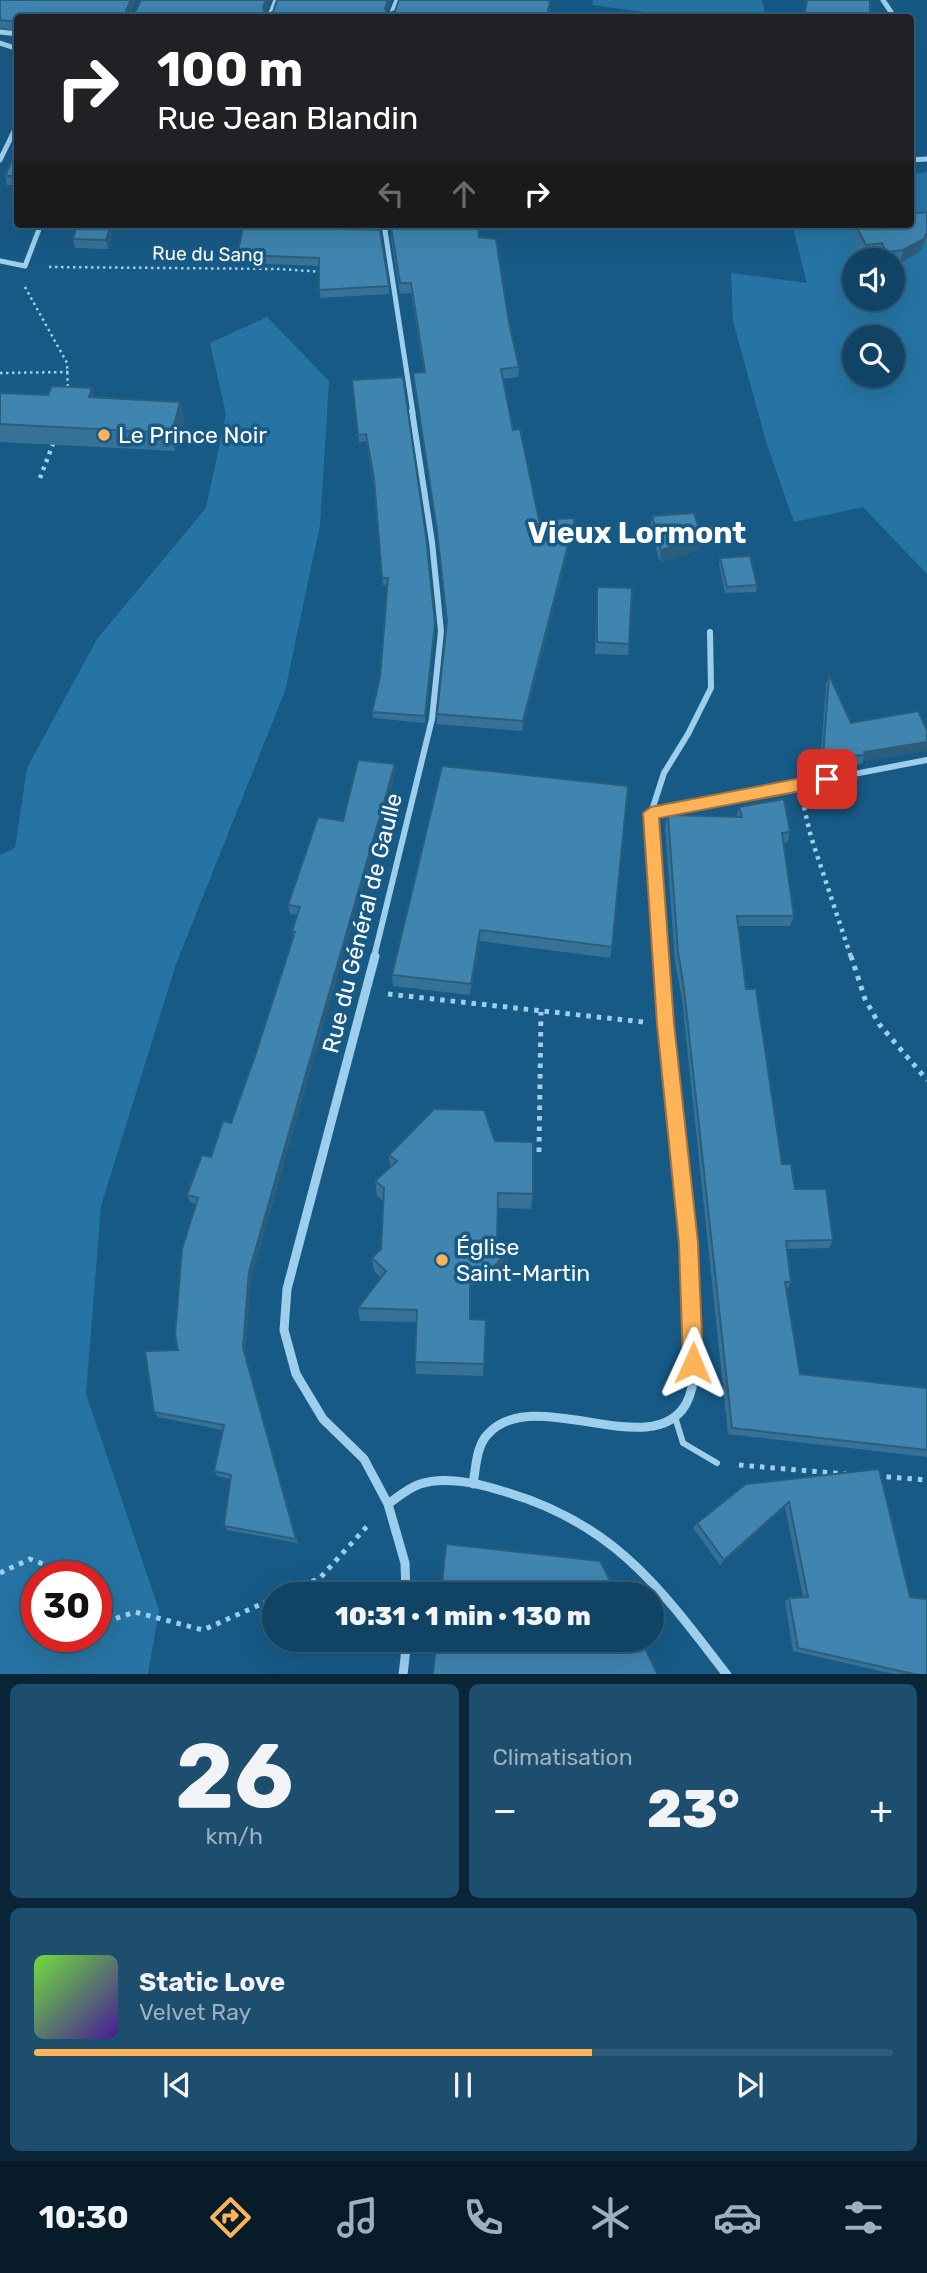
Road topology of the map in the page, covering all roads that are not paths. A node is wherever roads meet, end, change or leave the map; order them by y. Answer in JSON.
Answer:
{"nodes":[{"id":1,"x":14,"y":131,"type":"edge"},
{"id":2,"x":0,"y":160,"type":"edge"},
{"id":3,"x":39,"y":228,"type":"edge"},
{"id":4,"x":385,"y":228,"type":"edge"},
{"id":5,"x":0,"y":261,"type":"edge"},
{"id":6,"x":710,"y":632,"type":"dead end"},
{"id":7,"x":927,"y":760,"type":"edge"},
{"id":8,"x":651,"y":813,"type":"junction"},
{"id":9,"x":675,"y":1417,"type":"junction"},
{"id":10,"x":717,"y":1463,"type":"road end"},
{"id":11,"x":473,"y":1484,"type":"junction"},
{"id":12,"x":387,"y":1504,"type":"junction"},
{"id":13,"x":406,"y":1582,"type":"edge"},
{"id":14,"x":406,"y":1652,"type":"edge"},
{"id":15,"x":403,"y":1674,"type":"edge"},
{"id":16,"x":726,"y":1674,"type":"edge"}],
"edges":[{"from":1,"to":2,"type":"street"},
{"from":3,"to":5,"type":"street"},
{"from":4,"to":12,"type":"street","name":"Rue du Général de Gaulle"},
{"from":6,"to":8,"type":"street"},
{"from":7,"to":8,"type":"street"},
{"from":8,"to":9,"type":"street"},
{"from":9,"to":10,"type":"lane"},
{"from":9,"to":11,"type":"street"},
{"from":11,"to":12,"type":"street"},
{"from":11,"to":16,"type":"street"},
{"from":12,"to":13,"type":"street","name":"Rue du Général de Gaulle"},
{"from":14,"to":15,"type":"street"}]}
